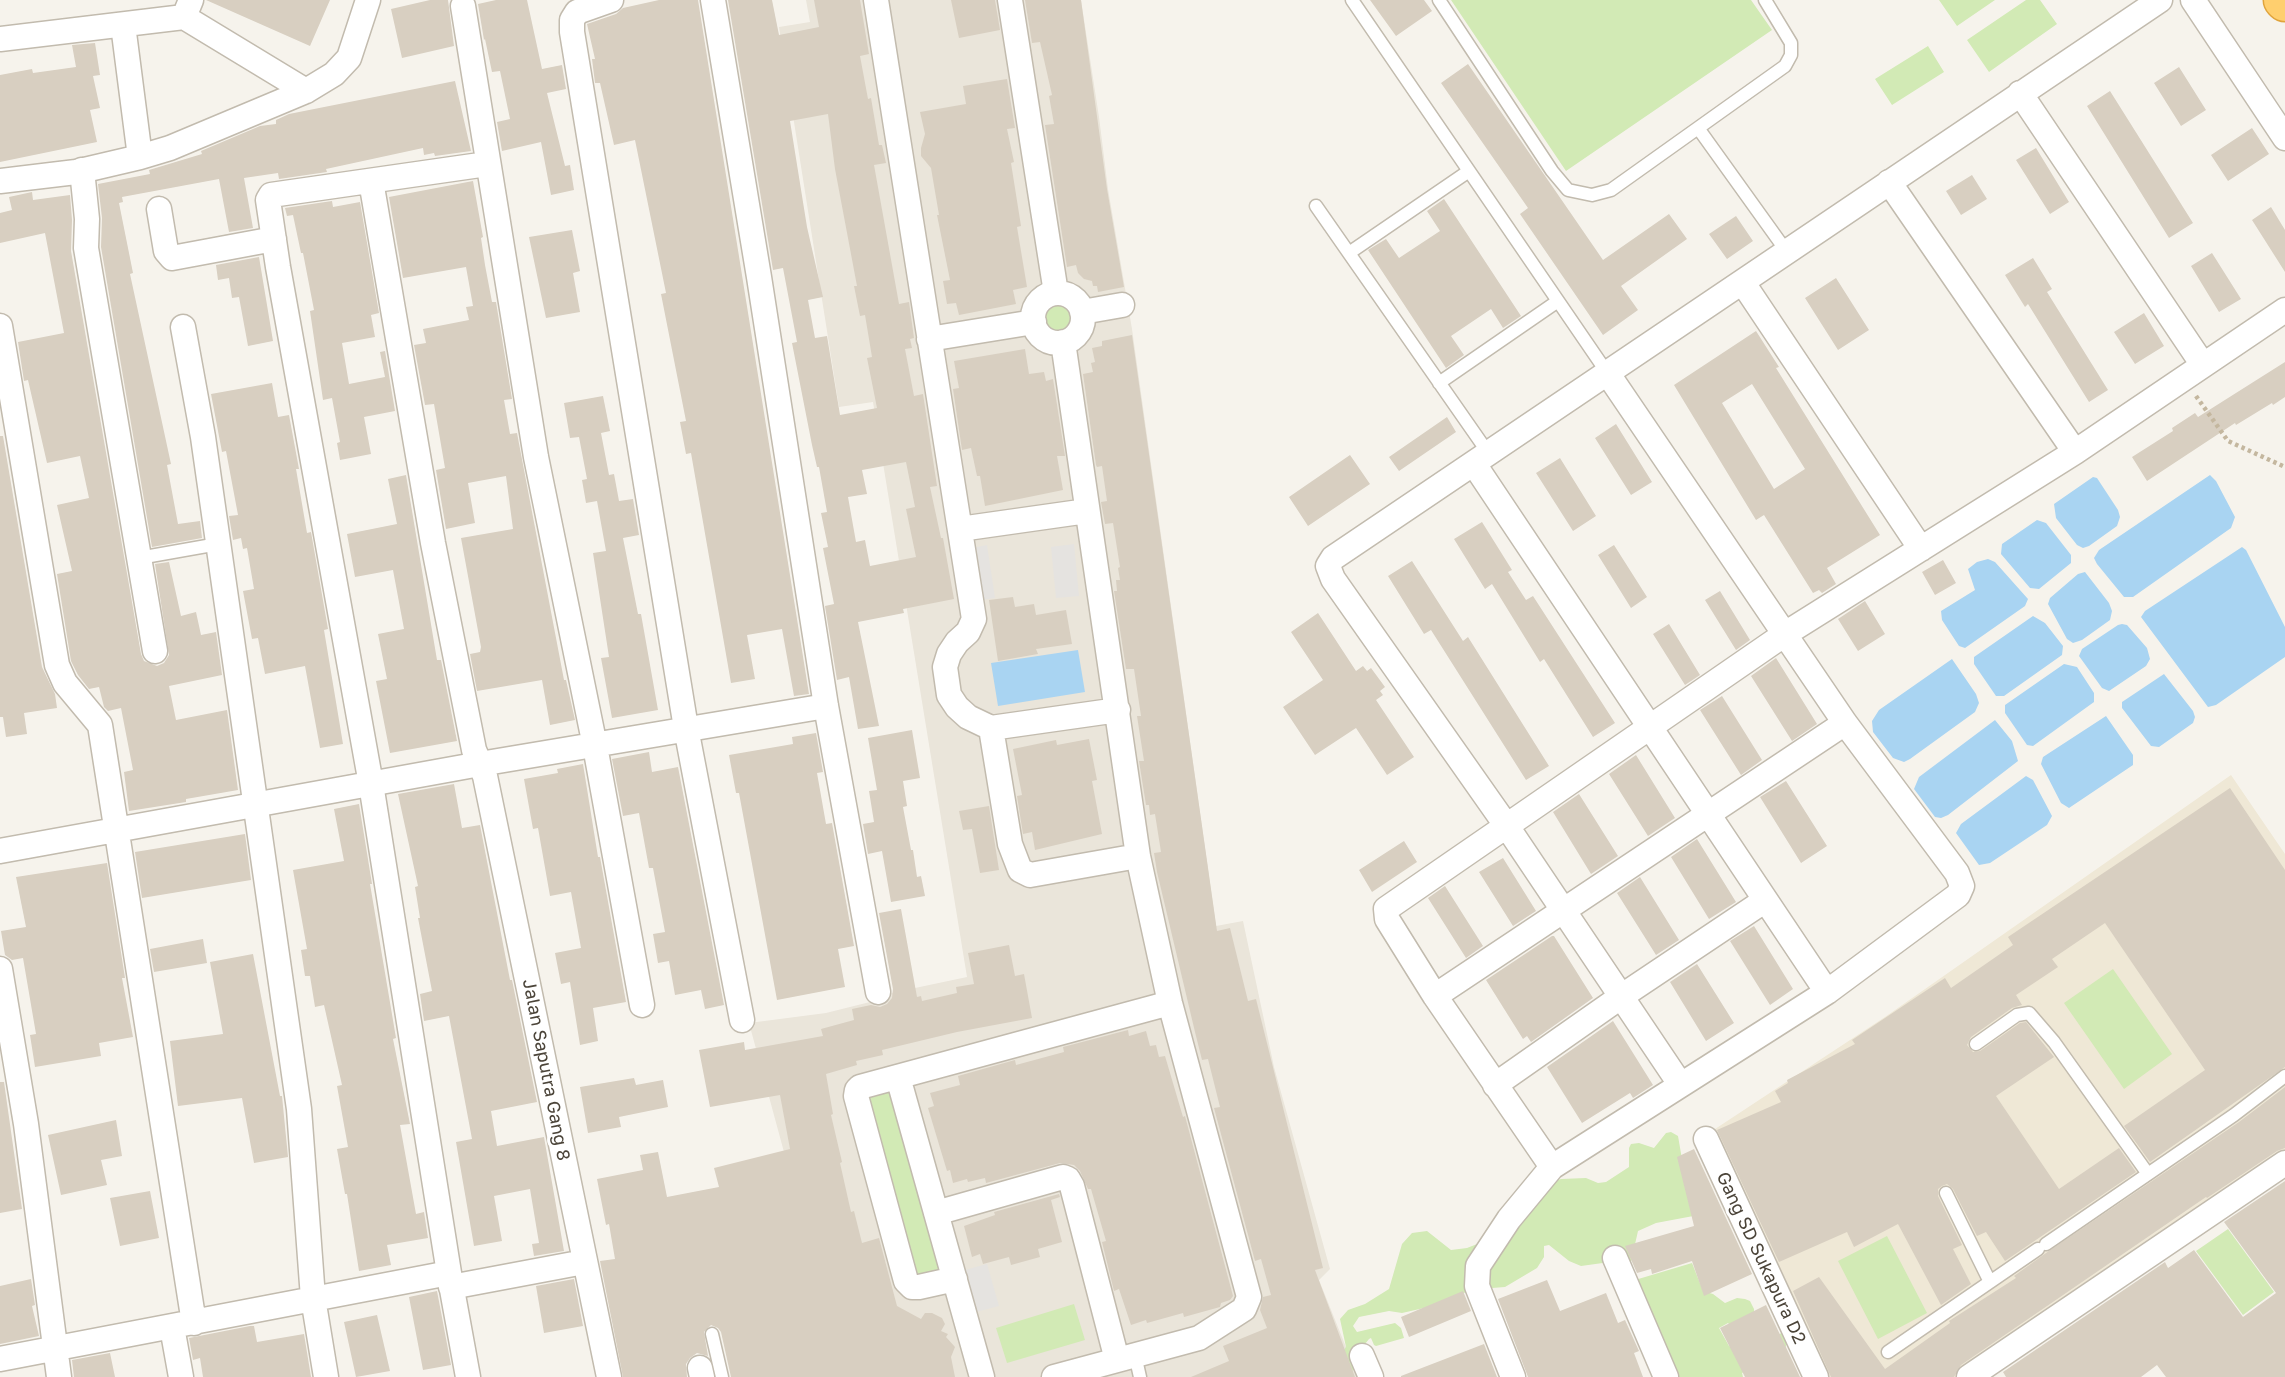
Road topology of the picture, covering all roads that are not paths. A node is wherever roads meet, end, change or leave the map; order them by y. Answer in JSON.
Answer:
{"nodes":[{"id":1,"x":368,"y":0,"type":"edge"},
{"id":2,"x":611,"y":0,"type":"edge"},
{"id":3,"x":713,"y":0,"type":"edge"},
{"id":4,"x":876,"y":0,"type":"edge"},
{"id":5,"x":1010,"y":0,"type":"edge"},
{"id":6,"x":1352,"y":0,"type":"edge"},
{"id":7,"x":1439,"y":0,"type":"edge"},
{"id":8,"x":1765,"y":0,"type":"edge"},
{"id":9,"x":2160,"y":0,"type":"edge"},
{"id":10,"x":2193,"y":0,"type":"edge"},
{"id":11,"x":463,"y":6,"type":"dead end"},
{"id":12,"x":187,"y":9,"type":"edge"},
{"id":13,"x":122,"y":25,"type":"junction"},
{"id":14,"x":0,"y":39,"type":"edge"},
{"id":15,"x":306,"y":91,"type":"junction"},
{"id":16,"x":2020,"y":93,"type":"junction"},
{"id":17,"x":1698,"y":128,"type":"junction"},
{"id":18,"x":2284,"y":135,"type":"edge"},
{"id":19,"x":140,"y":157,"type":"junction"},
{"id":20,"x":487,"y":164,"type":"junction"},
{"id":21,"x":82,"y":170,"type":"junction"},
{"id":22,"x":1469,"y":171,"type":"junction"},
{"id":23,"x":0,"y":181,"type":"edge"},
{"id":24,"x":371,"y":181,"type":"junction"},
{"id":25,"x":1889,"y":182,"type":"junction"},
{"id":26,"x":1316,"y":206,"type":"dead end"},
{"id":27,"x":159,"y":209,"type":"dead end"},
{"id":28,"x":274,"y":239,"type":"junction"},
{"id":29,"x":1787,"y":252,"type":"junction"},
{"id":30,"x":1349,"y":253,"type":"junction"},
{"id":31,"x":1743,"y":283,"type":"junction"},
{"id":32,"x":1056,"y":293,"type":"junction"},
{"id":33,"x":1558,"y":302,"type":"junction"},
{"id":34,"x":1122,"y":305,"type":"dead end"},
{"id":35,"x":2285,"y":310,"type":"edge"},
{"id":36,"x":1082,"y":312,"type":"junction"},
{"id":37,"x":1034,"y":322,"type":"junction"},
{"id":38,"x":0,"y":326,"type":"edge"},
{"id":39,"x":183,"y":327,"type":"dead end"},
{"id":40,"x":929,"y":339,"type":"junction"},
{"id":41,"x":1063,"y":342,"type":"junction"},
{"id":42,"x":2194,"y":372,"type":"junction"},
{"id":43,"x":1608,"y":374,"type":"junction"},
{"id":44,"x":1439,"y":383,"type":"junction"},
{"id":45,"x":2075,"y":452,"type":"junction"},
{"id":46,"x":1482,"y":459,"type":"junction"},
{"id":47,"x":1087,"y":510,"type":"junction"},
{"id":48,"x":960,"y":529,"type":"junction"},
{"id":49,"x":218,"y":544,"type":"junction"},
{"id":50,"x":1921,"y":549,"type":"junction"},
{"id":51,"x":139,"y":558,"type":"junction"},
{"id":52,"x":1785,"y":634,"type":"junction"},
{"id":53,"x":155,"y":651,"type":"dead end"},
{"id":54,"x":826,"y":706,"type":"junction"},
{"id":55,"x":1118,"y":710,"type":"junction"},
{"id":56,"x":1845,"y":723,"type":"junction"},
{"id":57,"x":1651,"y":726,"type":"junction"},
{"id":58,"x":686,"y":728,"type":"junction"},
{"id":59,"x":991,"y":728,"type":"junction"},
{"id":60,"x":595,"y":746,"type":"junction"},
{"id":61,"x":480,"y":764,"type":"junction"},
{"id":62,"x":371,"y":785,"type":"junction"},
{"id":63,"x":254,"y":806,"type":"junction"},
{"id":64,"x":1707,"y":814,"type":"junction"},
{"id":65,"x":1506,"y":825,"type":"junction"},
{"id":66,"x":117,"y":831,"type":"junction"},
{"id":67,"x":0,"y":851,"type":"edge"},
{"id":68,"x":1138,"y":856,"type":"junction"},
{"id":69,"x":1764,"y":901,"type":"junction"},
{"id":70,"x":1564,"y":911,"type":"junction"},
{"id":71,"x":0,"y":969,"type":"edge"},
{"id":72,"x":878,"y":992,"type":"dead end"},
{"id":73,"x":1827,"y":992,"type":"junction"},
{"id":74,"x":1436,"y":996,"type":"junction"},
{"id":75,"x":1622,"y":996,"type":"junction"},
{"id":76,"x":1170,"y":1003,"type":"junction"},
{"id":77,"x":642,"y":1005,"type":"dead end"},
{"id":78,"x":742,"y":1020,"type":"dead end"},
{"id":79,"x":1976,"y":1044,"type":"dead end"},
{"id":80,"x":2285,"y":1076,"type":"edge"},
{"id":81,"x":898,"y":1077,"type":"junction"},
{"id":82,"x":1680,"y":1084,"type":"junction"},
{"id":83,"x":1495,"y":1085,"type":"junction"},
{"id":84,"x":1706,"y":1139,"type":"dead end"},
{"id":85,"x":2285,"y":1163,"type":"edge"},
{"id":86,"x":1552,"y":1167,"type":"junction"},
{"id":87,"x":2148,"y":1174,"type":"junction"},
{"id":88,"x":1946,"y":1193,"type":"dead end"},
{"id":89,"x":936,"y":1213,"type":"junction"},
{"id":90,"x":1615,"y":1258,"type":"dead end"},
{"id":91,"x":584,"y":1262,"type":"junction"},
{"id":92,"x":955,"y":1279,"type":"junction"},
{"id":93,"x":450,"y":1280,"type":"junction"},
{"id":94,"x":1990,"y":1282,"type":"junction"},
{"id":95,"x":313,"y":1298,"type":"junction"},
{"id":96,"x":183,"y":1325,"type":"junction"},
{"id":97,"x":712,"y":1334,"type":"dead end"},
{"id":98,"x":55,"y":1349,"type":"junction"},
{"id":99,"x":1888,"y":1352,"type":"dead end"},
{"id":100,"x":0,"y":1359,"type":"edge"},
{"id":101,"x":1131,"y":1364,"type":"edge"},
{"id":102,"x":711,"y":1371,"type":"edge"},
{"id":103,"x":59,"y":1377,"type":"edge"},
{"id":104,"x":181,"y":1377,"type":"edge"},
{"id":105,"x":326,"y":1377,"type":"edge"},
{"id":106,"x":468,"y":1377,"type":"edge"},
{"id":107,"x":609,"y":1377,"type":"edge"},
{"id":108,"x":982,"y":1377,"type":"edge"},
{"id":109,"x":1054,"y":1377,"type":"edge"},
{"id":110,"x":1513,"y":1377,"type":"edge"},
{"id":111,"x":1666,"y":1377,"type":"edge"},
{"id":112,"x":1816,"y":1377,"type":"edge"},
{"id":113,"x":1969,"y":1377,"type":"edge"}],
"edges":[{"from":1,"to":15,"type":"street"},
{"from":2,"to":58,"type":"street"},
{"from":3,"to":54,"type":"street"},
{"from":4,"to":40,"type":"street"},
{"from":5,"to":32,"type":"street"},
{"from":6,"to":22,"type":"lane"},
{"from":7,"to":17,"type":"lane"},
{"from":8,"to":17,"type":"lane"},
{"from":9,"to":16,"type":"street"},
{"from":10,"to":18,"type":"street"},
{"from":11,"to":20,"type":"street"},
{"from":12,"to":13,"type":"street"},
{"from":12,"to":15,"type":"street"},
{"from":13,"to":14,"type":"street"},
{"from":13,"to":19,"type":"street"},
{"from":15,"to":19,"type":"street"},
{"from":16,"to":25,"type":"street"},
{"from":16,"to":42,"type":"street"},
{"from":17,"to":29,"type":"lane"},
{"from":19,"to":21,"type":"street"},
{"from":20,"to":24,"type":"street"},
{"from":20,"to":60,"type":"street"},
{"from":21,"to":23,"type":"street"},
{"from":21,"to":51,"type":"street"},
{"from":22,"to":30,"type":"lane"},
{"from":22,"to":33,"type":"lane"},
{"from":24,"to":28,"type":"street"},
{"from":24,"to":61,"type":"street","name":"Jalan Saputra Gang 8"},
{"from":25,"to":29,"type":"street"},
{"from":25,"to":45,"type":"street"},
{"from":26,"to":30,"type":"lane"},
{"from":27,"to":28,"type":"street"},
{"from":28,"to":62,"type":"street"},
{"from":29,"to":31,"type":"street"},
{"from":30,"to":44,"type":"lane"},
{"from":31,"to":43,"type":"street"},
{"from":31,"to":50,"type":"street"},
{"from":32,"to":36,"type":"street"},
{"from":32,"to":37,"type":"street"},
{"from":33,"to":43,"type":"lane"},
{"from":33,"to":44,"type":"lane"},
{"from":34,"to":36,"type":"street"},
{"from":35,"to":42,"type":"street"},
{"from":36,"to":41,"type":"street"},
{"from":37,"to":40,"type":"street"},
{"from":37,"to":41,"type":"street"},
{"from":38,"to":66,"type":"street"},
{"from":39,"to":49,"type":"street"},
{"from":40,"to":48,"type":"street"},
{"from":41,"to":47,"type":"street"},
{"from":42,"to":45,"type":"street"},
{"from":43,"to":46,"type":"street"},
{"from":43,"to":52,"type":"street"},
{"from":44,"to":46,"type":"lane"},
{"from":45,"to":50,"type":"street"},
{"from":46,"to":57,"type":"street"},
{"from":46,"to":65,"type":"street"},
{"from":47,"to":48,"type":"street"},
{"from":47,"to":55,"type":"street"},
{"from":48,"to":59,"type":"street"},
{"from":49,"to":51,"type":"lane"},
{"from":49,"to":63,"type":"street"},
{"from":50,"to":52,"type":"street"},
{"from":51,"to":53,"type":"street"},
{"from":52,"to":56,"type":"street"},
{"from":52,"to":57,"type":"street"},
{"from":54,"to":58,"type":"street"},
{"from":54,"to":72,"type":"street"},
{"from":55,"to":59,"type":"street"},
{"from":55,"to":68,"type":"street"},
{"from":56,"to":64,"type":"street"},
{"from":56,"to":73,"type":"street"},
{"from":57,"to":64,"type":"street"},
{"from":57,"to":65,"type":"street"},
{"from":58,"to":60,"type":"street"},
{"from":58,"to":78,"type":"street"},
{"from":59,"to":68,"type":"street"},
{"from":60,"to":61,"type":"street"},
{"from":60,"to":77,"type":"street"},
{"from":61,"to":62,"type":"street"},
{"from":61,"to":91,"type":"street","name":"Jalan Saputra Gang 8"},
{"from":62,"to":63,"type":"street"},
{"from":62,"to":93,"type":"street"},
{"from":63,"to":66,"type":"street"},
{"from":63,"to":95,"type":"street"},
{"from":64,"to":69,"type":"street"},
{"from":64,"to":70,"type":"street"},
{"from":65,"to":70,"type":"street"},
{"from":65,"to":74,"type":"street"},
{"from":66,"to":67,"type":"street"},
{"from":66,"to":96,"type":"street"},
{"from":68,"to":76,"type":"street"},
{"from":69,"to":73,"type":"street"},
{"from":69,"to":75,"type":"street"},
{"from":70,"to":74,"type":"street"},
{"from":70,"to":75,"type":"street"},
{"from":71,"to":98,"type":"street"},
{"from":73,"to":82,"type":"street"},
{"from":74,"to":83,"type":"street"},
{"from":75,"to":82,"type":"street"},
{"from":75,"to":83,"type":"street"},
{"from":76,"to":81,"type":"street"},
{"from":76,"to":101,"type":"street"},
{"from":79,"to":87,"type":"lane"},
{"from":80,"to":87,"type":"lane"},
{"from":81,"to":89,"type":"street"},
{"from":81,"to":92,"type":"street"},
{"from":82,"to":86,"type":"street"},
{"from":83,"to":86,"type":"street"},
{"from":84,"to":112,"type":"street","name":"Gang SD Sukapura D2"},
{"from":85,"to":113,"type":"street"},
{"from":86,"to":110,"type":"street"},
{"from":87,"to":94,"type":"lane"},
{"from":88,"to":94,"type":"lane"},
{"from":89,"to":92,"type":"street"},
{"from":89,"to":101,"type":"street"},
{"from":90,"to":111,"type":"street"},
{"from":91,"to":93,"type":"street"},
{"from":91,"to":107,"type":"street","name":"Jalan Saputra Gang 8"},
{"from":92,"to":108,"type":"street"},
{"from":93,"to":95,"type":"street"},
{"from":93,"to":106,"type":"street"},
{"from":94,"to":99,"type":"lane"},
{"from":95,"to":96,"type":"street"},
{"from":95,"to":105,"type":"street"},
{"from":96,"to":98,"type":"street"},
{"from":96,"to":104,"type":"street"},
{"from":97,"to":102,"type":"lane"},
{"from":98,"to":100,"type":"street"},
{"from":98,"to":103,"type":"street"},
{"from":101,"to":109,"type":"street"}]}
